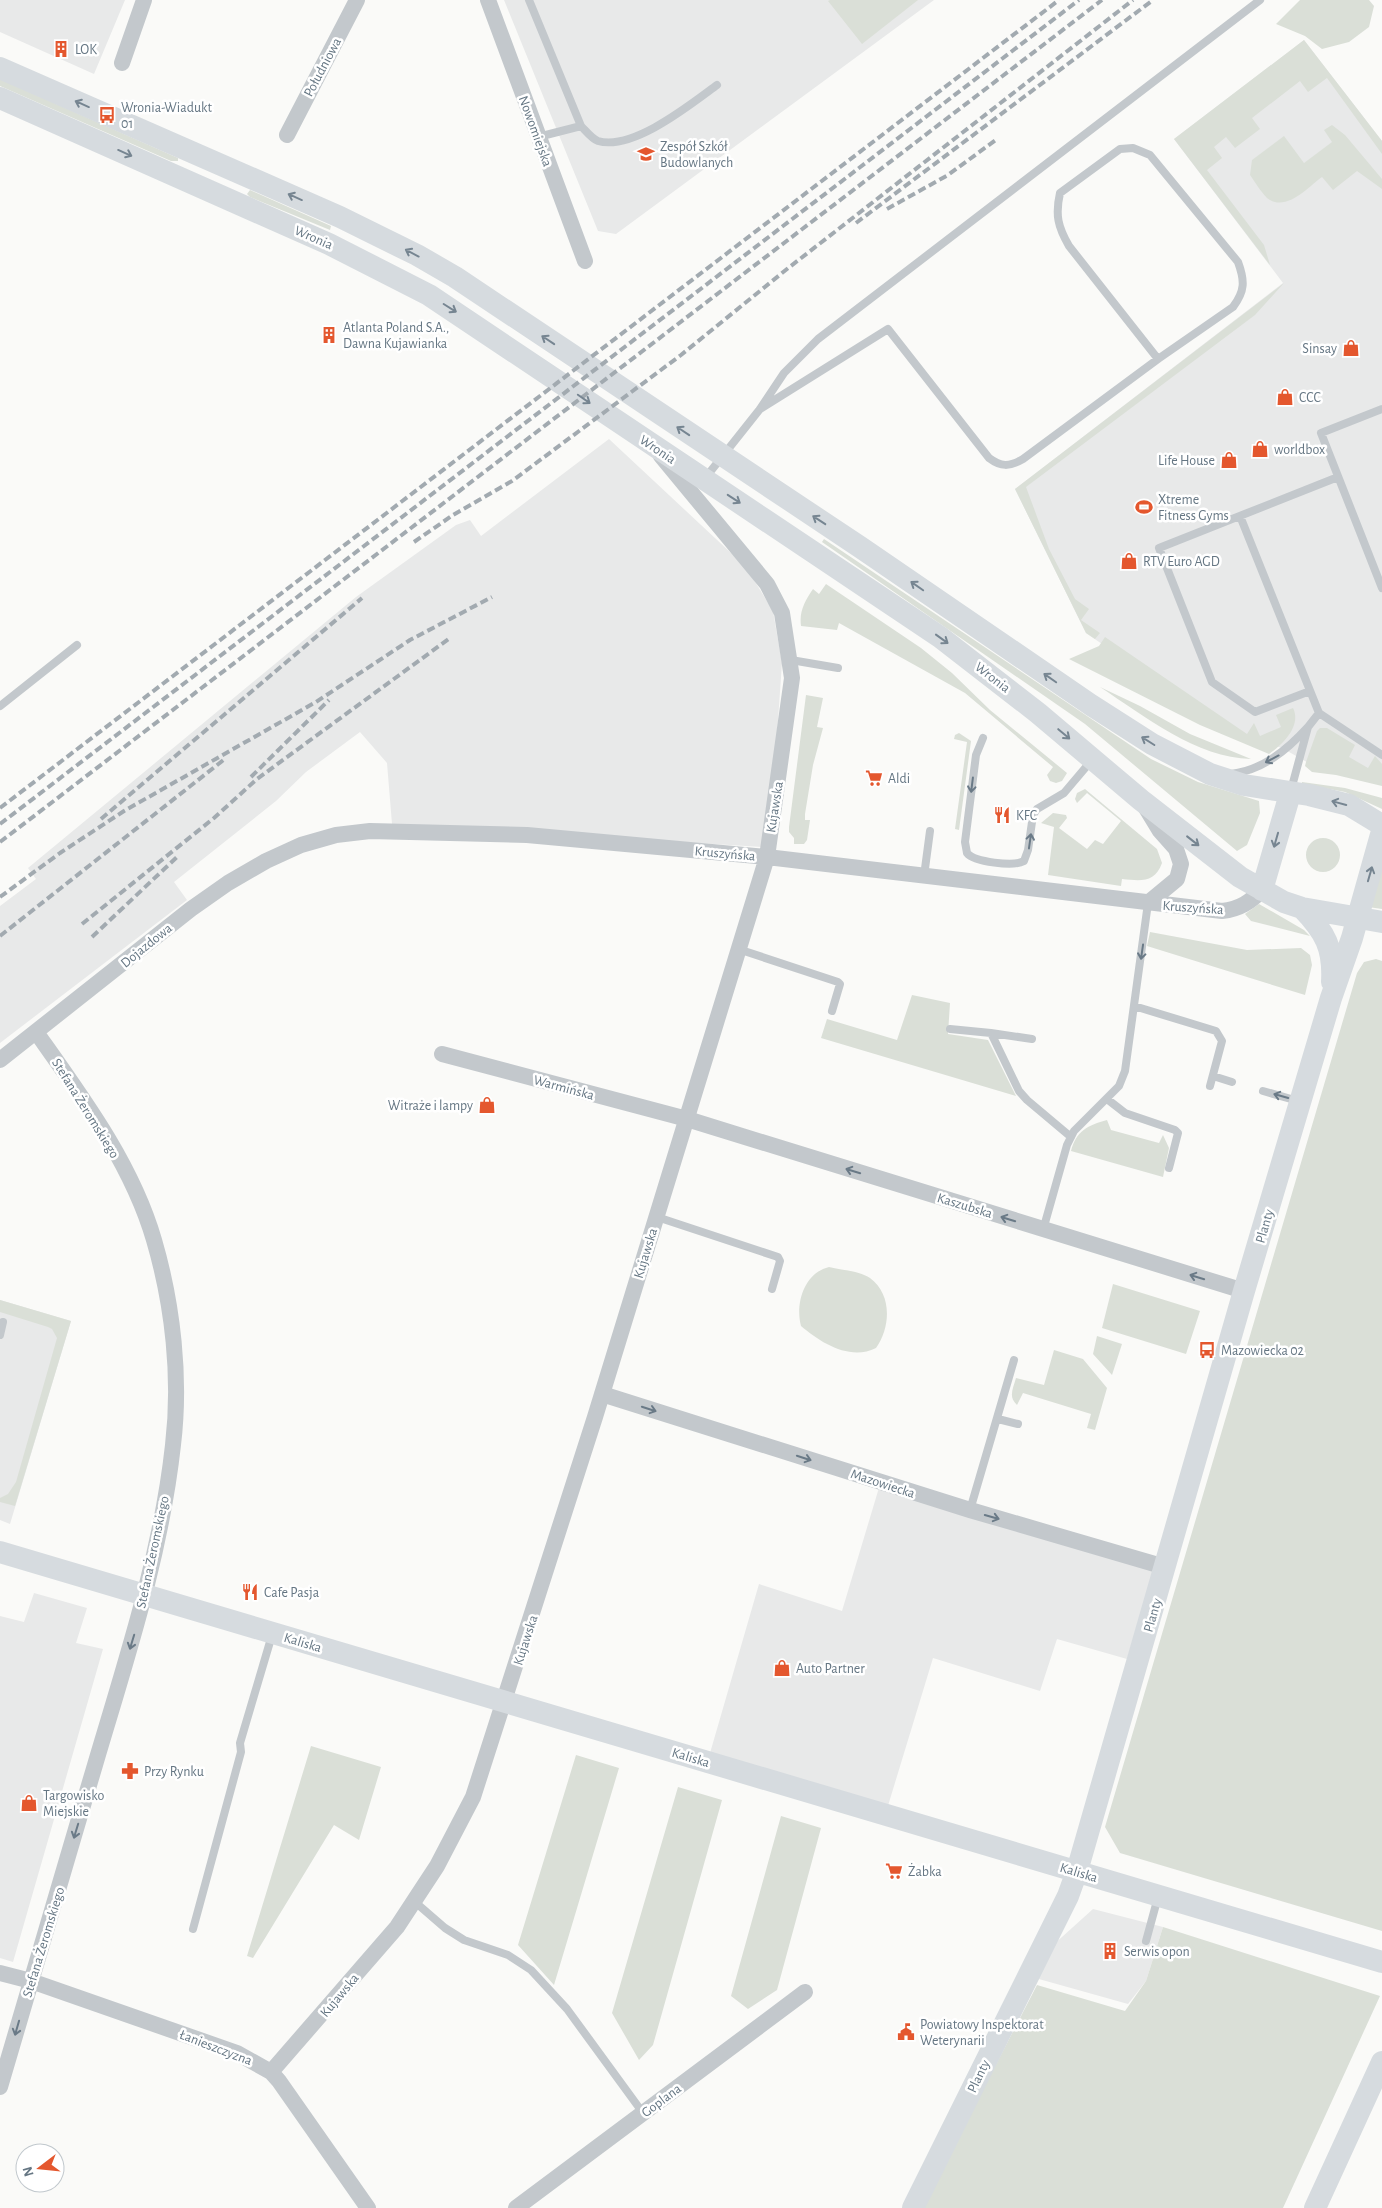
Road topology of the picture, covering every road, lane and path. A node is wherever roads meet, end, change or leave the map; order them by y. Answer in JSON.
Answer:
{"nodes":[{"id":1,"x":144,"y":0,"type":"edge"},
{"id":2,"x":357,"y":0,"type":"edge"},
{"id":3,"x":488,"y":0,"type":"edge"},
{"id":4,"x":529,"y":0,"type":"edge"},
{"id":5,"x":1260,"y":0,"type":"edge"},
{"id":6,"x":122,"y":63,"type":"dead end"},
{"id":7,"x":0,"y":68,"type":"edge"},
{"id":8,"x":717,"y":85,"type":"dead end"},
{"id":9,"x":0,"y":98,"type":"edge"},
{"id":10,"x":581,"y":126,"type":"junction"},
{"id":11,"x":287,"y":135,"type":"dead end"},
{"id":12,"x":538,"y":137,"type":"junction"},
{"id":13,"x":585,"y":261,"type":"dead end"},
{"id":14,"x":1158,"y":359,"type":"junction"},
{"id":15,"x":760,"y":409,"type":"junction"},
{"id":16,"x":1382,"y":409,"type":"edge"},
{"id":17,"x":627,"y":416,"type":"dead end"},
{"id":18,"x":1338,"y":477,"type":"junction"},
{"id":19,"x":692,"y":494,"type":"junction"},
{"id":20,"x":1240,"y":516,"type":"junction"},
{"id":21,"x":1382,"y":588,"type":"edge"},
{"id":22,"x":77,"y":645,"type":"dead end"},
{"id":23,"x":791,"y":660,"type":"junction"},
{"id":24,"x":838,"y":668,"type":"dead end"},
{"id":25,"x":1310,"y":691,"type":"junction"},
{"id":26,"x":0,"y":706,"type":"edge"},
{"id":27,"x":1319,"y":713,"type":"junction"},
{"id":28,"x":1308,"y":727,"type":"junction"},
{"id":29,"x":983,"y":738,"type":"dead end"},
{"id":30,"x":1382,"y":755,"type":"edge"},
{"id":31,"x":1093,"y":759,"type":"junction"},
{"id":32,"x":1215,"y":775,"type":"junction"},
{"id":33,"x":1290,"y":794,"type":"junction"},
{"id":34,"x":1141,"y":800,"type":"junction"},
{"id":35,"x":1382,"y":825,"type":"edge"},
{"id":36,"x":930,"y":831,"type":"dead end"},
{"id":37,"x":1382,"y":831,"type":"edge"},
{"id":38,"x":302,"y":845,"type":"joint"},
{"id":39,"x":767,"y":857,"type":"junction"},
{"id":40,"x":924,"y":876,"type":"junction"},
{"id":41,"x":1262,"y":890,"type":"junction"},
{"id":42,"x":1148,"y":904,"type":"junction"},
{"id":43,"x":1302,"y":908,"type":"junction"},
{"id":44,"x":1358,"y":917,"type":"junction"},
{"id":45,"x":1382,"y":922,"type":"edge"},
{"id":46,"x":738,"y":949,"type":"junction"},
{"id":47,"x":1331,"y":998,"type":"junction"},
{"id":48,"x":1134,"y":1006,"type":"junction"},
{"id":49,"x":832,"y":1011,"type":"dead end"},
{"id":50,"x":950,"y":1029,"type":"dead end"},
{"id":51,"x":36,"y":1032,"type":"junction"},
{"id":52,"x":991,"y":1033,"type":"junction"},
{"id":53,"x":1032,"y":1039,"type":"dead end"},
{"id":54,"x":442,"y":1054,"type":"dead end"},
{"id":55,"x":0,"y":1060,"type":"edge"},
{"id":56,"x":1213,"y":1076,"type":"junction"},
{"id":57,"x":1232,"y":1082,"type":"dead end"},
{"id":58,"x":1210,"y":1086,"type":"dead end"},
{"id":59,"x":1263,"y":1091,"type":"dead end"},
{"id":60,"x":1107,"y":1100,"type":"junction"},
{"id":61,"x":1300,"y":1102,"type":"junction"},
{"id":62,"x":686,"y":1120,"type":"junction"},
{"id":63,"x":1071,"y":1137,"type":"junction"},
{"id":64,"x":1169,"y":1168,"type":"dead end"},
{"id":65,"x":656,"y":1217,"type":"junction"},
{"id":66,"x":1043,"y":1230,"type":"junction"},
{"id":67,"x":772,"y":1289,"type":"dead end"},
{"id":68,"x":1244,"y":1291,"type":"junction"},
{"id":69,"x":3,"y":1322,"type":"dead end"},
{"id":70,"x":0,"y":1334,"type":"edge"},
{"id":71,"x":1014,"y":1360,"type":"dead end"},
{"id":72,"x":602,"y":1394,"type":"junction"},
{"id":73,"x":998,"y":1418,"type":"junction"},
{"id":74,"x":1018,"y":1424,"type":"dead end"},
{"id":75,"x":970,"y":1510,"type":"junction"},
{"id":76,"x":0,"y":1552,"type":"edge"},
{"id":77,"x":1166,"y":1567,"type":"junction"},
{"id":78,"x":145,"y":1595,"type":"junction"},
{"id":79,"x":273,"y":1633,"type":"junction"},
{"id":80,"x":505,"y":1702,"type":"junction"},
{"id":81,"x":1077,"y":1871,"type":"junction"},
{"id":82,"x":1158,"y":1897,"type":"junction"},
{"id":83,"x":415,"y":1902,"type":"junction"},
{"id":84,"x":193,"y":1929,"type":"dead end"},
{"id":85,"x":1146,"y":1941,"type":"dead end"},
{"id":86,"x":1382,"y":1962,"type":"edge"},
{"id":87,"x":0,"y":1973,"type":"edge"},
{"id":88,"x":31,"y":1981,"type":"junction"},
{"id":89,"x":805,"y":1992,"type":"dead end"},
{"id":90,"x":1382,"y":2062,"type":"edge"},
{"id":91,"x":272,"y":2072,"type":"junction"},
{"id":92,"x":0,"y":2086,"type":"edge"},
{"id":93,"x":1377,"y":2086,"type":"edge"},
{"id":94,"x":643,"y":2113,"type":"junction"},
{"id":95,"x":368,"y":2208,"type":"edge"},
{"id":96,"x":516,"y":2208,"type":"edge"},
{"id":97,"x":913,"y":2208,"type":"edge"},
{"id":98,"x":1315,"y":2208,"type":"edge"}],
"edges":[{"from":1,"to":6,"type":"street"},
{"from":2,"to":11,"type":"street","name":"Południowa"},
{"from":3,"to":12,"type":"street","name":"Nowomiejska"},
{"from":4,"to":10,"type":"lane"},
{"from":5,"to":15,"type":"lane"},
{"from":32,"to":7,"type":"main road","name":"Wronia","one_way":true},
{"from":8,"to":10,"type":"lane"},
{"from":9,"to":31,"type":"main road","name":"Wronia","one_way":true},
{"from":10,"to":12,"type":"lane"},
{"from":12,"to":13,"type":"street","name":"Nowomiejska"},
{"from":14,"to":14,"type":"lane"},
{"from":14,"to":15,"type":"lane"},
{"from":15,"to":19,"type":"lane"},
{"from":16,"to":18,"type":"lane"},
{"from":17,"to":19,"type":"street","name":"Kujawska"},
{"from":18,"to":20,"type":"lane"},
{"from":18,"to":21,"type":"lane"},
{"from":19,"to":23,"type":"street","name":"Kujawska"},
{"from":20,"to":25,"type":"lane"},
{"from":20,"to":25,"type":"lane"},
{"from":22,"to":26,"type":"lane"},
{"from":23,"to":24,"type":"lane"},
{"from":23,"to":39,"type":"street","name":"Kujawska"},
{"from":25,"to":27,"type":"lane"},
{"from":27,"to":28,"type":"lane"},
{"from":27,"to":30,"type":"lane"},
{"from":28,"to":32,"type":"lane","one_way":true},
{"from":28,"to":33,"type":"lane"},
{"from":29,"to":31,"type":"lane","one_way":true},
{"from":31,"to":34,"type":"main road","name":"Wronia"},
{"from":32,"to":33,"type":"main road","name":"Wronia"},
{"from":35,"to":33,"type":"main road","name":"Wronia","one_way":true},
{"from":33,"to":41,"type":"main road","one_way":true},
{"from":34,"to":41,"type":"main road","name":"Wronia","one_way":true},
{"from":34,"to":42,"type":"street","name":"Kruszyńska"},
{"from":36,"to":40,"type":"lane"},
{"from":44,"to":37,"type":"main road","name":"Planty","one_way":true},
{"from":38,"to":39,"type":"street","name":"Kruszyńska"},
{"from":38,"to":51,"type":"street","name":"Dojazdowa"},
{"from":39,"to":40,"type":"street","name":"Kruszyńska"},
{"from":39,"to":46,"type":"street","name":"Kujawska"},
{"from":40,"to":42,"type":"street","name":"Kruszyńska"},
{"from":41,"to":42,"type":"street","name":"Kruszyńska"},
{"from":41,"to":43,"type":"main road","name":"Wronia"},
{"from":42,"to":48,"type":"lane","one_way":true},
{"from":43,"to":44,"type":"main road"},
{"from":43,"to":47,"type":"main road","name":"Planty"},
{"from":44,"to":45,"type":"main road"},
{"from":44,"to":47,"type":"main road","name":"Planty"},
{"from":46,"to":49,"type":"lane"},
{"from":46,"to":62,"type":"street","name":"Kujawska"},
{"from":47,"to":61,"type":"main road","name":"Planty"},
{"from":48,"to":56,"type":"lane"},
{"from":48,"to":60,"type":"lane"},
{"from":50,"to":52,"type":"lane"},
{"from":51,"to":55,"type":"street","name":"Dojazdowa"},
{"from":51,"to":78,"type":"street","name":"Stefana Żeromskiego"},
{"from":52,"to":53,"type":"lane"},
{"from":52,"to":63,"type":"lane"},
{"from":54,"to":62,"type":"street","name":"Warmińska"},
{"from":56,"to":57,"type":"lane"},
{"from":56,"to":58,"type":"lane"},
{"from":61,"to":59,"type":"lane","one_way":true},
{"from":60,"to":63,"type":"lane"},
{"from":60,"to":64,"type":"lane"},
{"from":61,"to":68,"type":"main road","name":"Planty"},
{"from":62,"to":65,"type":"street","name":"Kujawska"},
{"from":66,"to":62,"type":"street","name":"Kaszubska","one_way":true},
{"from":63,"to":66,"type":"lane"},
{"from":65,"to":67,"type":"lane"},
{"from":65,"to":72,"type":"street","name":"Kujawska"},
{"from":68,"to":66,"type":"street","name":"Kaszubska","one_way":true},
{"from":68,"to":77,"type":"main road","name":"Planty"},
{"from":69,"to":70,"type":"lane"},
{"from":71,"to":73,"type":"lane"},
{"from":72,"to":75,"type":"street","name":"Mazowiecka","one_way":true},
{"from":72,"to":80,"type":"street","name":"Kujawska"},
{"from":73,"to":74,"type":"lane"},
{"from":73,"to":75,"type":"lane"},
{"from":75,"to":77,"type":"street","name":"Mazowiecka","one_way":true},
{"from":76,"to":78,"type":"main road","name":"Kaliska"},
{"from":77,"to":81,"type":"main road","name":"Planty"},
{"from":78,"to":79,"type":"main road","name":"Kaliska"},
{"from":78,"to":88,"type":"street","name":"Stefana Żeromskiego","one_way":true},
{"from":79,"to":80,"type":"main road","name":"Kaliska"},
{"from":79,"to":84,"type":"lane"},
{"from":80,"to":81,"type":"main road","name":"Kaliska"},
{"from":80,"to":83,"type":"street","name":"Kujawska"},
{"from":81,"to":82,"type":"main road","name":"Kaliska"},
{"from":81,"to":97,"type":"main road","name":"Planty"},
{"from":82,"to":85,"type":"lane"},
{"from":82,"to":86,"type":"main road","name":"Kaliska"},
{"from":83,"to":91,"type":"street","name":"Kujawska"},
{"from":83,"to":94,"type":"lane"},
{"from":87,"to":88,"type":"street","name":"Łanieszczyzna"},
{"from":88,"to":91,"type":"street","name":"Łanieszczyzna"},
{"from":88,"to":92,"type":"street","name":"Stefana Żeromskiego","one_way":true},
{"from":89,"to":94,"type":"street","name":"Goplana"},
{"from":90,"to":93,"type":"main road"},
{"from":91,"to":95,"type":"street","name":"Łanieszczyzna"},
{"from":93,"to":98,"type":"main road"},
{"from":94,"to":96,"type":"street","name":"Goplana"}]}
